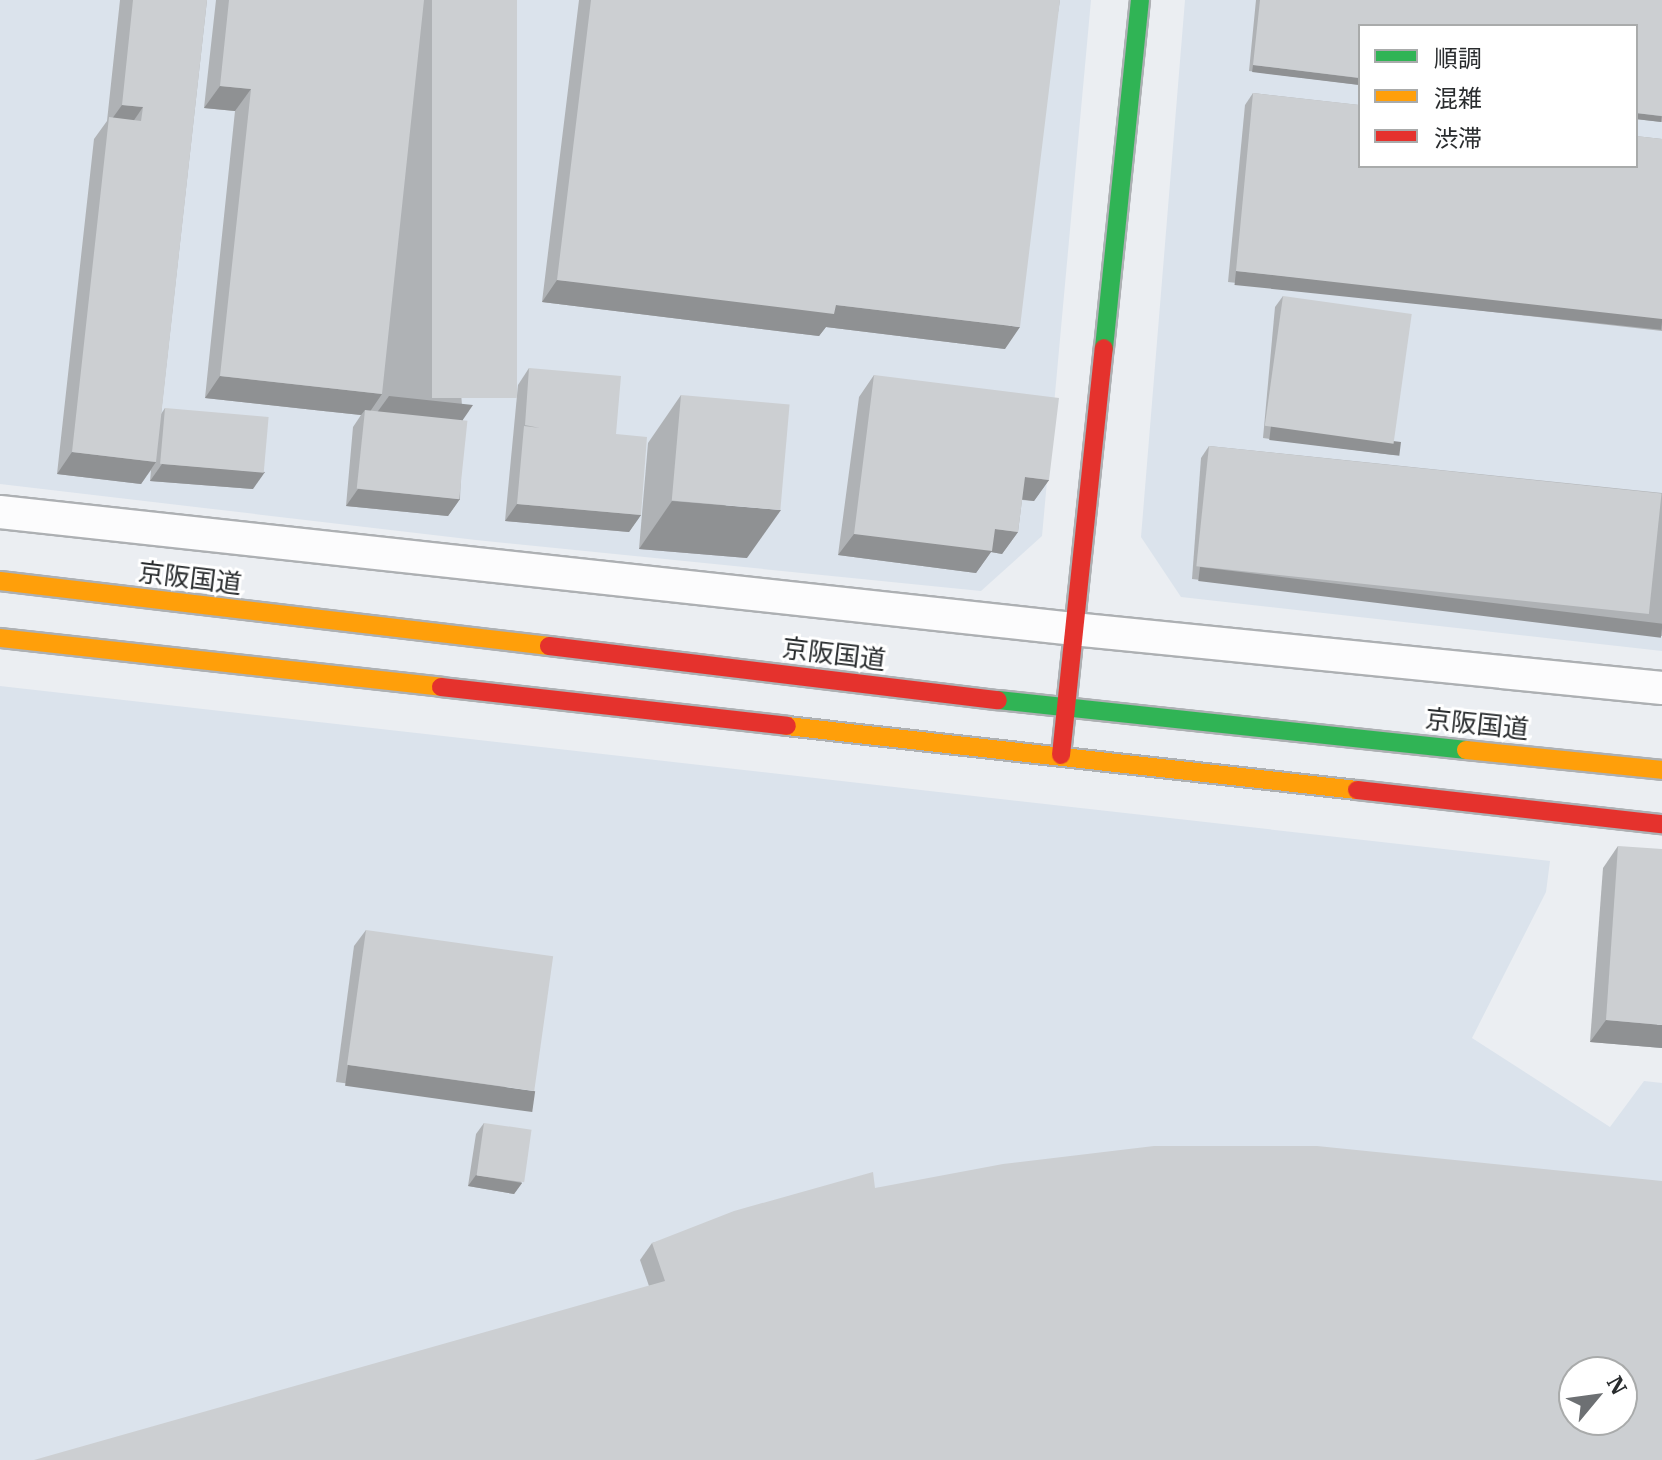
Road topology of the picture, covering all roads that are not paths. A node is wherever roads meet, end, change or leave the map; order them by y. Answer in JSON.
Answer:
{"nodes":[{"id":1,"x":1140,"y":0,"type":"edge"},
{"id":2,"x":0,"y":512,"type":"edge"},
{"id":3,"x":0,"y":581,"type":"edge"},
{"id":4,"x":1073,"y":629,"type":"junction"},
{"id":5,"x":0,"y":638,"type":"edge"},
{"id":6,"x":1662,"y":688,"type":"edge"},
{"id":7,"x":1066,"y":708,"type":"junction"},
{"id":8,"x":1061,"y":755,"type":"junction"},
{"id":9,"x":1662,"y":770,"type":"edge"},
{"id":10,"x":1662,"y":824,"type":"edge"}],
"edges":[{"from":1,"to":4,"type":"main road"},
{"from":2,"to":4,"type":"street"},
{"from":3,"to":7,"type":"main road","name":"京阪国道"},
{"from":4,"to":6,"type":"street"},
{"from":4,"to":7,"type":"main road"},
{"from":5,"to":8,"type":"main road"},
{"from":7,"to":8,"type":"main road"},
{"from":7,"to":9,"type":"main road","name":"京阪国道"},
{"from":8,"to":10,"type":"main road"}]}
